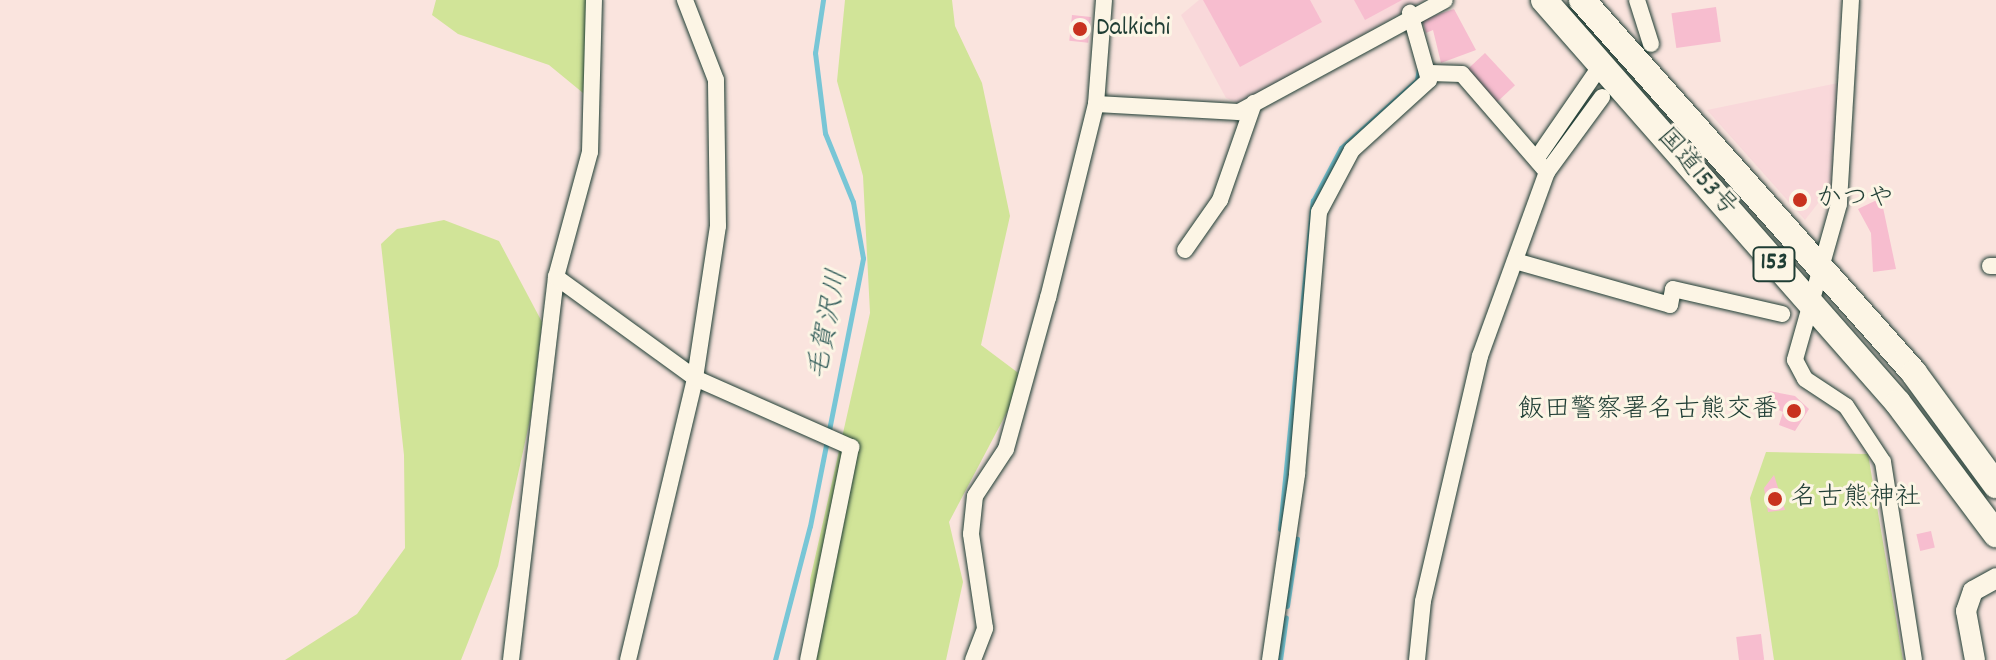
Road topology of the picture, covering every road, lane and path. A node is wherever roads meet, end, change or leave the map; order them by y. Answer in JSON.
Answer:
{"nodes":[{"id":1,"x":594,"y":0,"type":"edge"},
{"id":2,"x":685,"y":0,"type":"edge"},
{"id":3,"x":1104,"y":0,"type":"edge"},
{"id":4,"x":1445,"y":0,"type":"edge"},
{"id":5,"x":1544,"y":0,"type":"edge"},
{"id":6,"x":1582,"y":0,"type":"edge"},
{"id":7,"x":1637,"y":0,"type":"edge"},
{"id":8,"x":1851,"y":0,"type":"edge"},
{"id":9,"x":1410,"y":13,"type":"junction"},
{"id":10,"x":1651,"y":44,"type":"dead end"},
{"id":11,"x":1601,"y":65,"type":"junction"},
{"id":12,"x":1430,"y":73,"type":"junction"},
{"id":13,"x":1602,"y":97,"type":"dead end"},
{"id":14,"x":1254,"y":103,"type":"junction"},
{"id":15,"x":1096,"y":104,"type":"junction"},
{"id":16,"x":1539,"y":155,"type":"junction"},
{"id":17,"x":1547,"y":172,"type":"junction"},
{"id":18,"x":1185,"y":250,"type":"dead end"},
{"id":19,"x":1515,"y":261,"type":"junction"},
{"id":20,"x":1819,"y":264,"type":"junction"},
{"id":21,"x":556,"y":277,"type":"junction"},
{"id":22,"x":1811,"y":306,"type":"junction"},
{"id":23,"x":1782,"y":314,"type":"dead end"},
{"id":24,"x":695,"y":378,"type":"junction"},
{"id":25,"x":1996,"y":485,"type":"edge"},
{"id":26,"x":1996,"y":534,"type":"edge"},
{"id":27,"x":1996,"y":578,"type":"edge"},
{"id":28,"x":511,"y":660,"type":"edge"},
{"id":29,"x":628,"y":660,"type":"edge"},
{"id":30,"x":808,"y":660,"type":"edge"},
{"id":31,"x":973,"y":660,"type":"edge"},
{"id":32,"x":1270,"y":660,"type":"edge"},
{"id":33,"x":1417,"y":660,"type":"edge"},
{"id":34,"x":1914,"y":660,"type":"edge"},
{"id":35,"x":1975,"y":660,"type":"edge"}],
"edges":[{"from":1,"to":21,"type":"street"},
{"from":2,"to":24,"type":"street"},
{"from":3,"to":15,"type":"street"},
{"from":4,"to":9,"type":"street"},
{"from":5,"to":11,"type":"highway","name":"国道153号","number":"153"},
{"from":6,"to":20,"type":"highway","name":"国道153号","number":"153"},
{"from":7,"to":10,"type":"street"},
{"from":8,"to":20,"type":"street"},
{"from":9,"to":12,"type":"street"},
{"from":9,"to":14,"type":"street"},
{"from":11,"to":16,"type":"street"},
{"from":11,"to":22,"type":"highway","name":"国道153号","number":"153"},
{"from":12,"to":16,"type":"street"},
{"from":12,"to":32,"type":"street"},
{"from":13,"to":17,"type":"street"},
{"from":14,"to":15,"type":"street"},
{"from":14,"to":18,"type":"street"},
{"from":15,"to":31,"type":"street"},
{"from":16,"to":17,"type":"street"},
{"from":17,"to":19,"type":"street"},
{"from":19,"to":23,"type":"street"},
{"from":19,"to":33,"type":"street"},
{"from":20,"to":22,"type":"street"},
{"from":20,"to":25,"type":"highway","name":"国道153号","number":"153"},
{"from":21,"to":24,"type":"street"},
{"from":21,"to":28,"type":"street"},
{"from":22,"to":26,"type":"highway","name":"国道153号","number":"153"},
{"from":22,"to":34,"type":"street"},
{"from":24,"to":29,"type":"street"},
{"from":24,"to":30,"type":"street"},
{"from":27,"to":35,"type":"street"}]}
